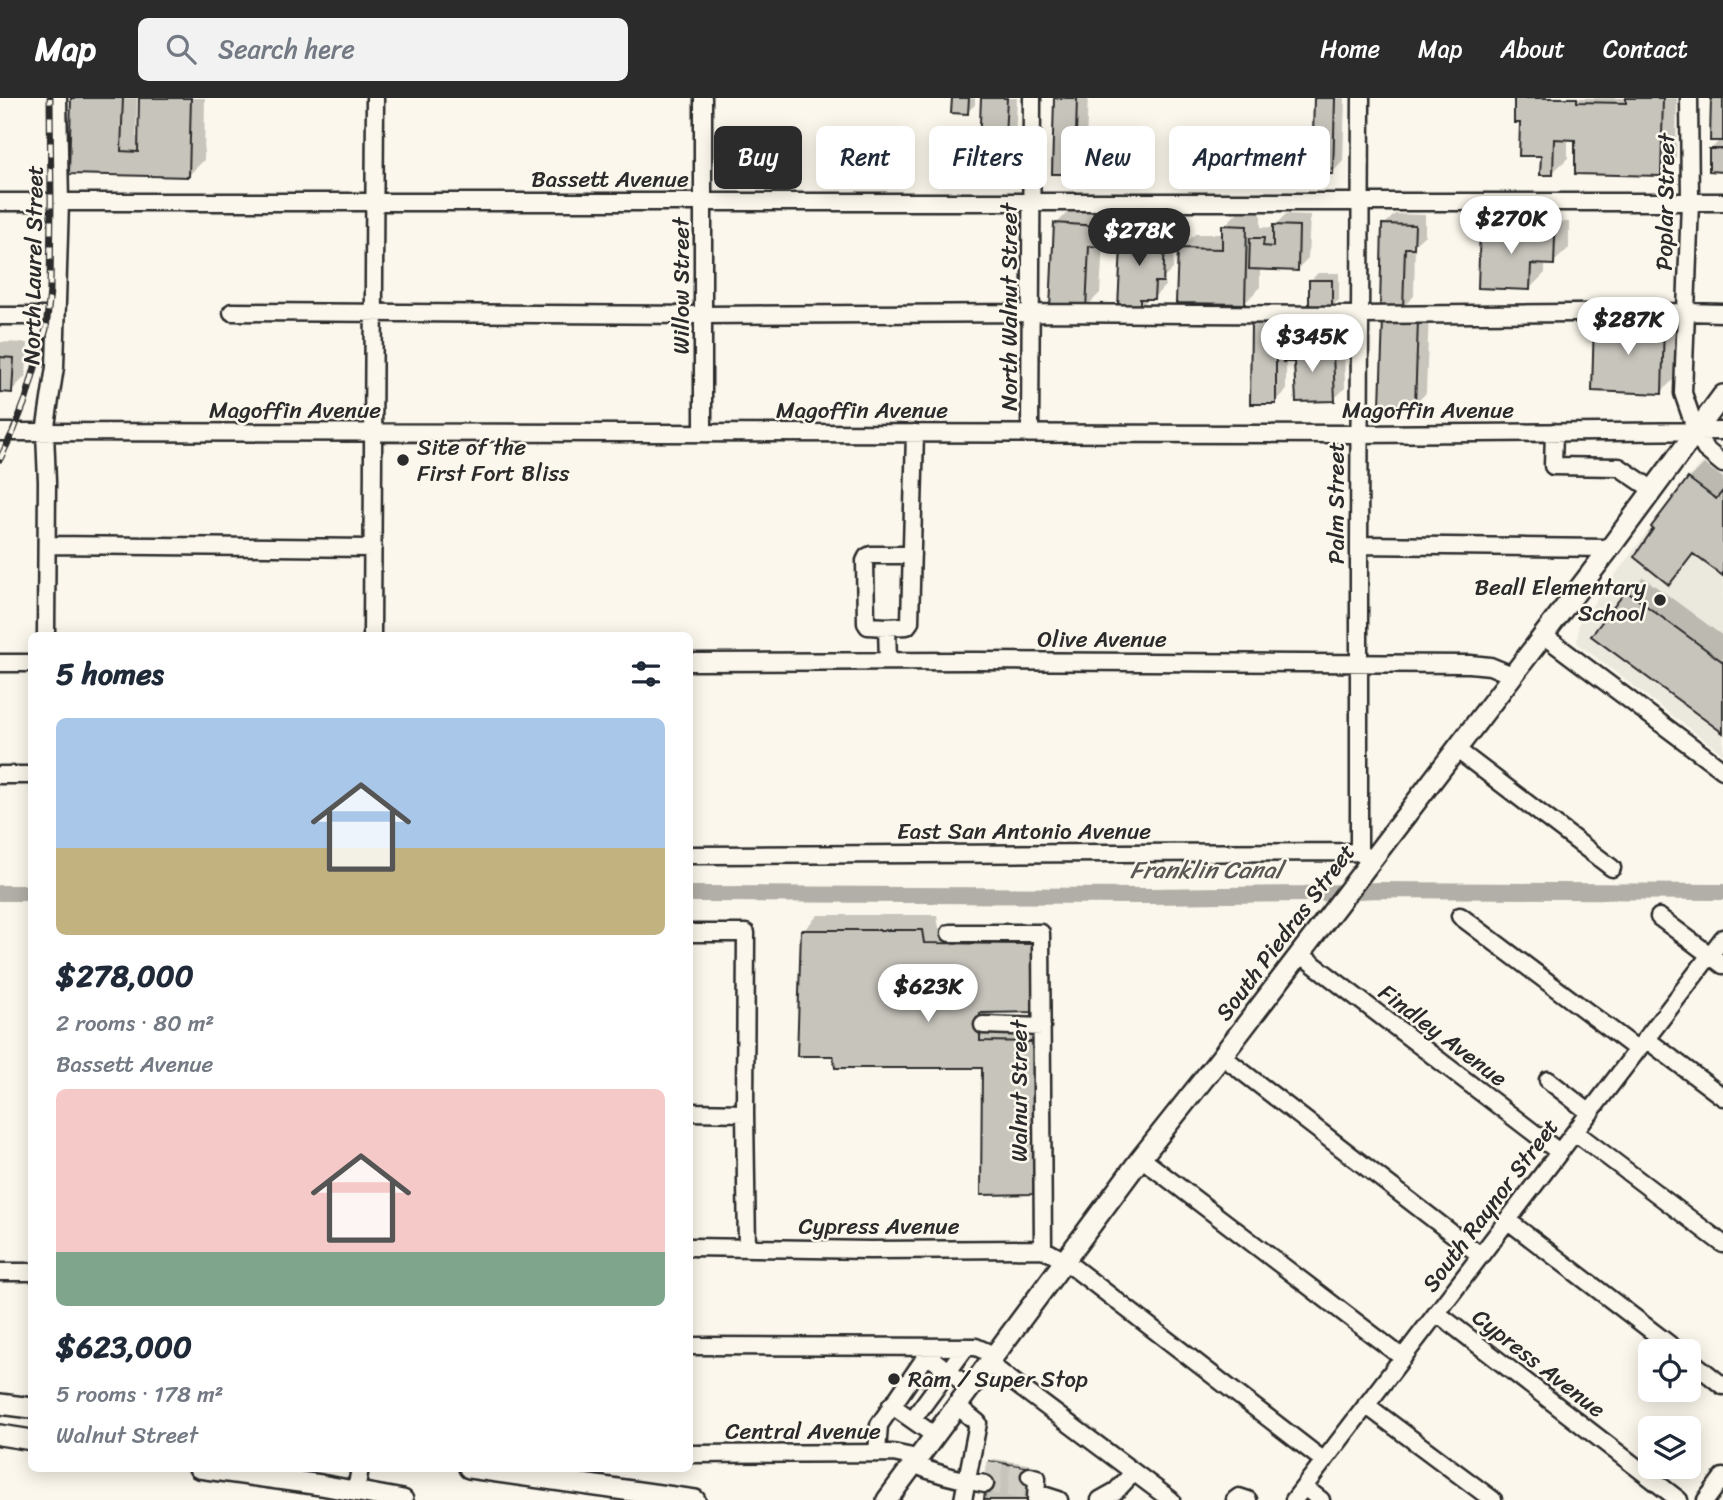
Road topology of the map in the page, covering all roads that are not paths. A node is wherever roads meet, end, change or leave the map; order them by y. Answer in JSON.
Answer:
{"nodes":[{"id":1,"x":58,"y":98,"type":"edge"},
{"id":2,"x":375,"y":98,"type":"edge"},
{"id":3,"x":704,"y":98,"type":"edge"},
{"id":4,"x":1032,"y":98,"type":"edge"},
{"id":5,"x":1361,"y":98,"type":"edge"},
{"id":6,"x":1689,"y":98,"type":"edge"},
{"id":7,"x":0,"y":202,"type":"edge"},
{"id":8,"x":60,"y":202,"type":"junction"},
{"id":9,"x":375,"y":202,"type":"junction"},
{"id":10,"x":704,"y":202,"type":"junction"},
{"id":11,"x":1032,"y":202,"type":"junction"},
{"id":12,"x":1361,"y":202,"type":"junction"},
{"id":13,"x":1690,"y":202,"type":"junction"},
{"id":14,"x":1723,"y":202,"type":"edge"},
{"id":15,"x":232,"y":312,"type":"dead end"},
{"id":16,"x":1686,"y":312,"type":"junction"},
{"id":17,"x":374,"y":313,"type":"junction"},
{"id":18,"x":1032,"y":313,"type":"junction"},
{"id":19,"x":1723,"y":313,"type":"edge"},
{"id":20,"x":703,"y":315,"type":"junction"},
{"id":21,"x":1360,"y":315,"type":"junction"},
{"id":22,"x":0,"y":316,"type":"edge"},
{"id":23,"x":56,"y":316,"type":"junction"},
{"id":24,"x":1723,"y":395,"type":"edge"},
{"id":25,"x":1696,"y":431,"type":"junction"},
{"id":26,"x":1723,"y":431,"type":"edge"},
{"id":27,"x":0,"y":432,"type":"edge"},
{"id":28,"x":45,"y":432,"type":"junction"},
{"id":29,"x":373,"y":432,"type":"junction"},
{"id":30,"x":1553,"y":432,"type":"junction"},
{"id":31,"x":703,"y":433,"type":"junction"},
{"id":32,"x":915,"y":433,"type":"junction"},
{"id":33,"x":1030,"y":433,"type":"junction"},
{"id":34,"x":1359,"y":434,"type":"junction"},
{"id":35,"x":1723,"y":464,"type":"edge"},
{"id":36,"x":1653,"y":490,"type":"junction"},
{"id":37,"x":47,"y":545,"type":"junction"},
{"id":38,"x":1359,"y":545,"type":"junction"},
{"id":39,"x":373,"y":548,"type":"junction"},
{"id":40,"x":1610,"y":548,"type":"junction"},
{"id":41,"x":912,"y":555,"type":"junction"},
{"id":42,"x":887,"y":627,"type":"junction"},
{"id":43,"x":46,"y":632,"type":"edge"},
{"id":44,"x":372,"y":632,"type":"edge"},
{"id":45,"x":1543,"y":635,"type":"junction"},
{"id":46,"x":888,"y":661,"type":"junction"},
{"id":47,"x":693,"y":662,"type":"edge"},
{"id":48,"x":0,"y":663,"type":"edge"},
{"id":49,"x":28,"y":663,"type":"edge"},
{"id":50,"x":1359,"y":663,"type":"junction"},
{"id":51,"x":1512,"y":676,"type":"junction"},
{"id":52,"x":1456,"y":749,"type":"junction"},
{"id":53,"x":1723,"y":770,"type":"edge"},
{"id":54,"x":0,"y":775,"type":"edge"},
{"id":55,"x":28,"y":775,"type":"edge"},
{"id":56,"x":693,"y":855,"type":"edge"},
{"id":57,"x":1365,"y":856,"type":"junction"},
{"id":58,"x":1612,"y":867,"type":"dead end"},
{"id":59,"x":1460,"y":916,"type":"dead end"},
{"id":60,"x":1659,"y":917,"type":"dead end"},
{"id":61,"x":693,"y":933,"type":"edge"},
{"id":62,"x":950,"y":933,"type":"dead end"},
{"id":63,"x":1723,"y":938,"type":"edge"},
{"id":64,"x":1300,"y":954,"type":"junction"},
{"id":65,"x":1717,"y":960,"type":"edge"},
{"id":66,"x":983,"y":1026,"type":"dead end"},
{"id":67,"x":1042,"y":1027,"type":"junction"},
{"id":68,"x":1642,"y":1044,"type":"junction"},
{"id":69,"x":1222,"y":1056,"type":"junction"},
{"id":70,"x":1548,"y":1080,"type":"dead end"},
{"id":71,"x":1723,"y":1097,"type":"edge"},
{"id":72,"x":693,"y":1112,"type":"edge"},
{"id":73,"x":745,"y":1113,"type":"junction"},
{"id":74,"x":1590,"y":1113,"type":"junction"},
{"id":75,"x":1575,"y":1132,"type":"junction"},
{"id":76,"x":1559,"y":1152,"type":"junction"},
{"id":77,"x":1141,"y":1158,"type":"junction"},
{"id":78,"x":1507,"y":1220,"type":"junction"},
{"id":79,"x":1723,"y":1244,"type":"edge"},
{"id":80,"x":693,"y":1247,"type":"edge"},
{"id":81,"x":747,"y":1248,"type":"junction"},
{"id":82,"x":1043,"y":1249,"type":"junction"},
{"id":83,"x":1480,"y":1255,"type":"junction"},
{"id":84,"x":1065,"y":1261,"type":"junction"},
{"id":85,"x":0,"y":1272,"type":"edge"},
{"id":86,"x":28,"y":1272,"type":"edge"},
{"id":87,"x":1437,"y":1313,"type":"junction"},
{"id":88,"x":1662,"y":1339,"type":"edge"},
{"id":89,"x":693,"y":1346,"type":"edge"},
{"id":90,"x":966,"y":1347,"type":"junction"},
{"id":91,"x":927,"y":1351,"type":"junction"},
{"id":92,"x":1403,"y":1358,"type":"junction"},
{"id":93,"x":991,"y":1359,"type":"junction"},
{"id":94,"x":1701,"y":1368,"type":"edge"},
{"id":95,"x":948,"y":1371,"type":"junction"},
{"id":96,"x":924,"y":1380,"type":"junction"},
{"id":97,"x":1723,"y":1385,"type":"edge"},
{"id":98,"x":970,"y":1387,"type":"junction"},
{"id":99,"x":913,"y":1395,"type":"junction"},
{"id":100,"x":0,"y":1404,"type":"edge"},
{"id":101,"x":891,"y":1405,"type":"junction"},
{"id":102,"x":956,"y":1405,"type":"junction"},
{"id":103,"x":1366,"y":1405,"type":"junction"},
{"id":104,"x":28,"y":1408,"type":"edge"},
{"id":105,"x":912,"y":1419,"type":"junction"},
{"id":106,"x":0,"y":1435,"type":"edge"},
{"id":107,"x":934,"y":1435,"type":"junction"},
{"id":108,"x":28,"y":1439,"type":"edge"},
{"id":109,"x":877,"y":1453,"type":"junction"},
{"id":110,"x":693,"y":1454,"type":"edge"},
{"id":111,"x":915,"y":1461,"type":"junction"},
{"id":112,"x":1324,"y":1461,"type":"junction"},
{"id":113,"x":220,"y":1472,"type":"edge"},
{"id":114,"x":358,"y":1472,"type":"edge"},
{"id":115,"x":497,"y":1472,"type":"edge"},
{"id":116,"x":1134,"y":1472,"type":"junction"},
{"id":117,"x":977,"y":1475,"type":"junction"},
{"id":118,"x":1723,"y":1477,"type":"edge"},
{"id":119,"x":356,"y":1491,"type":"junction"},
{"id":120,"x":1034,"y":1492,"type":"tunnel mouth"},
{"id":121,"x":335,"y":1494,"type":"edge"},
{"id":122,"x":1299,"y":1494,"type":"edge"},
{"id":123,"x":965,"y":1499,"type":"edge"},
{"id":124,"x":403,"y":1500,"type":"edge"},
{"id":125,"x":695,"y":1500,"type":"edge"},
{"id":126,"x":887,"y":1500,"type":"edge"},
{"id":127,"x":1059,"y":1500,"type":"edge"},
{"id":128,"x":1100,"y":1500,"type":"edge"},
{"id":129,"x":1171,"y":1500,"type":"edge"},
{"id":130,"x":1235,"y":1500,"type":"edge"},
{"id":131,"x":1248,"y":1500,"type":"edge"},
{"id":132,"x":1321,"y":1500,"type":"edge"},
{"id":133,"x":1493,"y":1500,"type":"edge"},
{"id":134,"x":1679,"y":1500,"type":"edge"},
{"id":135,"x":1707,"y":1500,"type":"edge"}],
"edges":[{"from":1,"to":8,"type":"street","name":"North Laurel Street"},
{"from":2,"to":9,"type":"street"},
{"from":3,"to":10,"type":"street","name":"Willow Street"},
{"from":4,"to":11,"type":"street","name":"North Walnut Street"},
{"from":5,"to":12,"type":"street","name":"Palm Street"},
{"from":6,"to":13,"type":"street","name":"Poplar Street"},
{"from":7,"to":8,"type":"street","name":"Bassett Avenue"},
{"from":8,"to":9,"type":"street","name":"Bassett Avenue"},
{"from":8,"to":23,"type":"street","name":"North Laurel Street"},
{"from":9,"to":10,"type":"street","name":"Bassett Avenue"},
{"from":9,"to":17,"type":"street"},
{"from":10,"to":11,"type":"street","name":"Bassett Avenue"},
{"from":10,"to":20,"type":"street","name":"Willow Street"},
{"from":11,"to":12,"type":"street","name":"Bassett Avenue"},
{"from":11,"to":18,"type":"street","name":"North Walnut Street"},
{"from":12,"to":13,"type":"street","name":"Bassett Avenue"},
{"from":12,"to":21,"type":"street","name":"Palm Street"},
{"from":13,"to":14,"type":"street","name":"Bassett Avenue"},
{"from":13,"to":16,"type":"street","name":"Poplar Street"},
{"from":15,"to":17,"type":"street"},
{"from":16,"to":19,"type":"street"},
{"from":16,"to":21,"type":"street"},
{"from":16,"to":25,"type":"street","name":"Poplar Street"},
{"from":17,"to":20,"type":"street"},
{"from":17,"to":29,"type":"street"},
{"from":18,"to":20,"type":"street"},
{"from":18,"to":21,"type":"street"},
{"from":18,"to":33,"type":"street","name":"North Walnut Street"},
{"from":20,"to":31,"type":"street","name":"Willow Street"},
{"from":21,"to":34,"type":"street","name":"Palm Street"},
{"from":22,"to":23,"type":"street"},
{"from":23,"to":28,"type":"street","name":"North Laurel Street"},
{"from":24,"to":25,"type":"main road","name":"South Piedras Street"},
{"from":25,"to":26,"type":"street","name":"Magoffin Avenue"},
{"from":25,"to":30,"type":"street","name":"Magoffin Avenue"},
{"from":25,"to":35,"type":"street","name":"Poplar Street"},
{"from":25,"to":36,"type":"main road","name":"South Piedras Street"},
{"from":27,"to":28,"type":"street","name":"Magoffin Avenue"},
{"from":28,"to":29,"type":"street","name":"Magoffin Avenue"},
{"from":28,"to":37,"type":"street","name":"North Laurel Street"},
{"from":29,"to":31,"type":"street","name":"Magoffin Avenue"},
{"from":29,"to":39,"type":"street"},
{"from":30,"to":34,"type":"street","name":"Magoffin Avenue"},
{"from":30,"to":36,"type":"street"},
{"from":31,"to":32,"type":"street","name":"Magoffin Avenue"},
{"from":32,"to":33,"type":"street","name":"Magoffin Avenue"},
{"from":32,"to":41,"type":"street"},
{"from":33,"to":34,"type":"street","name":"Magoffin Avenue"},
{"from":34,"to":38,"type":"street","name":"Palm Street"},
{"from":36,"to":40,"type":"main road","name":"South Piedras Street"},
{"from":37,"to":39,"type":"street"},
{"from":37,"to":43,"type":"street","name":"North Laurel Street"},
{"from":38,"to":40,"type":"street"},
{"from":38,"to":50,"type":"street","name":"Palm Street"},
{"from":39,"to":44,"type":"street"},
{"from":40,"to":45,"type":"main road","name":"South Piedras Street"},
{"from":41,"to":42,"type":"street"},
{"from":41,"to":42,"type":"street"},
{"from":42,"to":46,"type":"street"},
{"from":45,"to":51,"type":"main road","name":"South Piedras Street"},
{"from":45,"to":53,"type":"street"},
{"from":46,"to":47,"type":"street","name":"Olive Avenue"},
{"from":46,"to":50,"type":"street","name":"Olive Avenue"},
{"from":48,"to":49,"type":"street"},
{"from":50,"to":51,"type":"street","name":"Olive Avenue"},
{"from":50,"to":57,"type":"street","name":"Palm Street"},
{"from":51,"to":52,"type":"main road","name":"South Piedras Street"},
{"from":52,"to":57,"type":"main road","name":"South Piedras Street"},
{"from":52,"to":58,"type":"street"},
{"from":54,"to":55,"type":"street"},
{"from":56,"to":57,"type":"street","name":"East San Antonio Avenue"},
{"from":57,"to":64,"type":"main road","name":"South Piedras Street"},
{"from":59,"to":68,"type":"street"},
{"from":60,"to":65,"type":"street"},
{"from":61,"to":73,"type":"street"},
{"from":62,"to":67,"type":"street","name":"Walnut Street"},
{"from":63,"to":65,"type":"street","name":"South Raynor Street"},
{"from":64,"to":69,"type":"main road","name":"South Piedras Street"},
{"from":64,"to":76,"type":"street","name":"Findley Avenue"},
{"from":65,"to":68,"type":"street","name":"South Raynor Street"},
{"from":66,"to":67,"type":"street"},
{"from":67,"to":82,"type":"street","name":"Walnut Street"},
{"from":68,"to":71,"type":"street"},
{"from":68,"to":74,"type":"street","name":"South Raynor Street"},
{"from":69,"to":77,"type":"main road","name":"South Piedras Street"},
{"from":69,"to":83,"type":"street"},
{"from":70,"to":74,"type":"street"},
{"from":72,"to":73,"type":"street"},
{"from":73,"to":81,"type":"street"},
{"from":74,"to":75,"type":"street","name":"South Raynor Street"},
{"from":75,"to":76,"type":"street","name":"South Raynor Street"},
{"from":75,"to":79,"type":"street"},
{"from":76,"to":78,"type":"street","name":"South Raynor Street"},
{"from":77,"to":84,"type":"main road","name":"South Piedras Street"},
{"from":77,"to":92,"type":"street"},
{"from":78,"to":83,"type":"street","name":"South Raynor Street"},
{"from":78,"to":88,"type":"street"},
{"from":80,"to":81,"type":"street","name":"Cypress Avenue"},
{"from":81,"to":82,"type":"street","name":"Cypress Avenue"},
{"from":82,"to":84,"type":"street","name":"Cypress Avenue"},
{"from":83,"to":87,"type":"street","name":"South Raynor Street"},
{"from":84,"to":93,"type":"main road","name":"South Piedras Street"},
{"from":84,"to":112,"type":"street","name":"Cypress Avenue"},
{"from":85,"to":86,"type":"street"},
{"from":87,"to":92,"type":"street","name":"South Raynor Street"},
{"from":87,"to":134,"type":"street","name":"Cypress Avenue"},
{"from":89,"to":91,"type":"street"},
{"from":90,"to":91,"type":"street"},
{"from":90,"to":93,"type":"street"},
{"from":90,"to":95,"type":"street"},
{"from":91,"to":95,"type":"street"},
{"from":91,"to":96,"type":"street"},
{"from":92,"to":103,"type":"street","name":"South Raynor Street"},
{"from":93,"to":98,"type":"main road","name":"South Piedras Street"},
{"from":93,"to":116,"type":"street"},
{"from":94,"to":97,"type":"street"},
{"from":95,"to":96,"type":"street"},
{"from":95,"to":98,"type":"street"},
{"from":96,"to":99,"type":"street"},
{"from":96,"to":99,"type":"street"},
{"from":98,"to":102,"type":"main road","name":"South Piedras Street"},
{"from":99,"to":101,"type":"street"},
{"from":99,"to":105,"type":"street"},
{"from":100,"to":104,"type":"main road"},
{"from":101,"to":105,"type":"street"},
{"from":101,"to":109,"type":"street"},
{"from":102,"to":107,"type":"main road","name":"South Piedras Street"},
{"from":102,"to":117,"type":"street"},
{"from":103,"to":112,"type":"street","name":"South Raynor Street"},
{"from":103,"to":133,"type":"street"},
{"from":105,"to":107,"type":"street"},
{"from":106,"to":108,"type":"main road"},
{"from":107,"to":111,"type":"main road","name":"South Piedras Street"},
{"from":109,"to":110,"type":"street","name":"Central Avenue"},
{"from":109,"to":111,"type":"street","name":"Central Avenue"},
{"from":111,"to":117,"type":"street","name":"Central Avenue"},
{"from":111,"to":126,"type":"main road","name":"South Piedras Street"},
{"from":112,"to":122,"type":"street","name":"South Raynor Street"},
{"from":113,"to":121,"type":"main road"},
{"from":114,"to":119,"type":"street"},
{"from":115,"to":125,"type":"main road"},
{"from":116,"to":128,"type":"street"},
{"from":116,"to":129,"type":"street"},
{"from":117,"to":123,"type":"street"},
{"from":118,"to":135,"type":"street"},
{"from":119,"to":121,"type":"main road"},
{"from":119,"to":124,"type":"main road"},
{"from":120,"to":127,"type":"street"},
{"from":122,"to":132,"type":"street"},
{"from":130,"to":131,"type":"street"}]}
